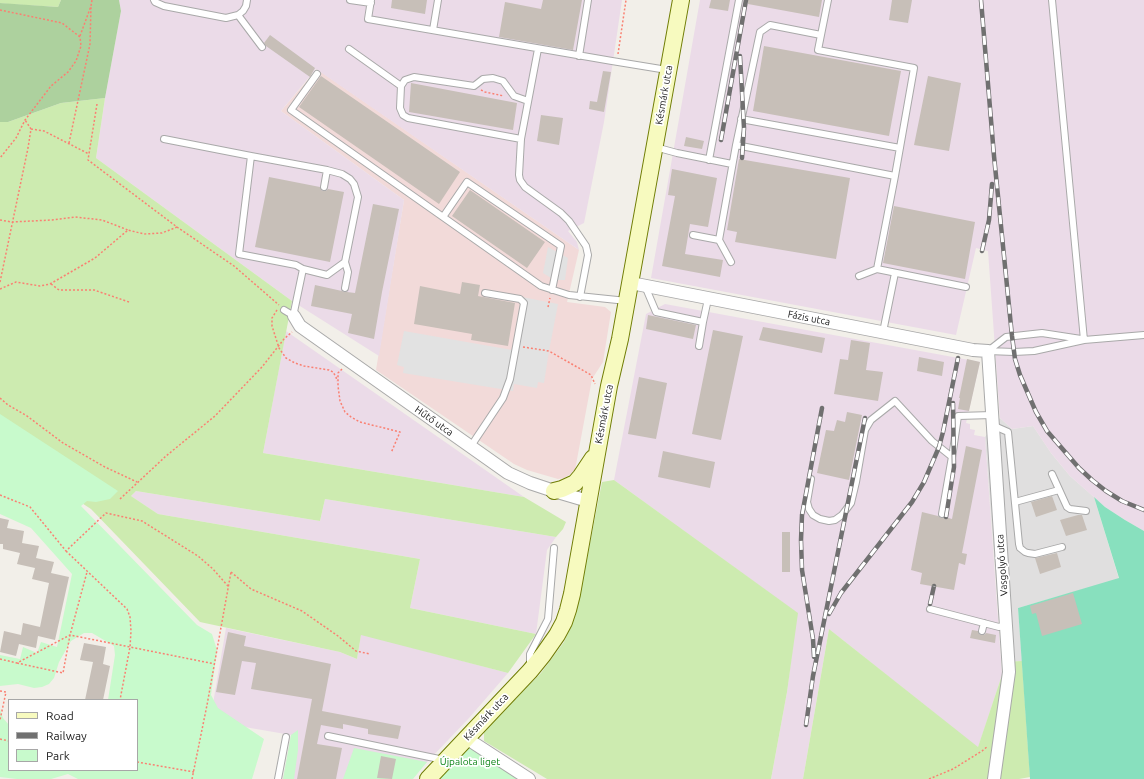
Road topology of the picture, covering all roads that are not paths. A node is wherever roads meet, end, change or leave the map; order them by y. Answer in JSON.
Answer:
{"nodes":[{"id":1,"x":154,"y":0,"type":"edge"},
{"id":2,"x":248,"y":0,"type":"edge"},
{"id":3,"x":350,"y":0,"type":"edge"},
{"id":4,"x":438,"y":0,"type":"edge"},
{"id":5,"x":588,"y":0,"type":"edge"},
{"id":6,"x":681,"y":0,"type":"edge"},
{"id":7,"x":739,"y":0,"type":"edge"},
{"id":8,"x":828,"y":0,"type":"edge"},
{"id":9,"x":1052,"y":0,"type":"edge"},
{"id":10,"x":371,"y":1,"type":"edge"},
{"id":11,"x":238,"y":15,"type":"junction"},
{"id":12,"x":433,"y":30,"type":"junction"},
{"id":13,"x":822,"y":35,"type":"junction"},
{"id":14,"x":262,"y":47,"type":"dead end"},
{"id":15,"x":349,"y":49,"type":"dead end"},
{"id":16,"x":538,"y":49,"type":"junction"},
{"id":17,"x":579,"y":56,"type":"junction"},
{"id":18,"x":668,"y":70,"type":"junction"},
{"id":19,"x":317,"y":74,"type":"dead end"},
{"id":20,"x":401,"y":86,"type":"junction"},
{"id":21,"x":528,"y":101,"type":"junction"},
{"id":22,"x":741,"y":119,"type":"junction"},
{"id":23,"x":164,"y":139,"type":"dead end"},
{"id":24,"x":521,"y":139,"type":"junction"},
{"id":25,"x":736,"y":145,"type":"junction"},
{"id":26,"x":655,"y":146,"type":"junction"},
{"id":27,"x":900,"y":148,"type":"junction"},
{"id":28,"x":251,"y":156,"type":"junction"},
{"id":29,"x":709,"y":160,"type":"junction"},
{"id":30,"x":732,"y":164,"type":"junction"},
{"id":31,"x":327,"y":170,"type":"junction"},
{"id":32,"x":895,"y":176,"type":"junction"},
{"id":33,"x":324,"y":187,"type":"dead end"},
{"id":34,"x":443,"y":217,"type":"junction"},
{"id":35,"x":693,"y":236,"type":"dead end"},
{"id":36,"x":719,"y":240,"type":"junction"},
{"id":37,"x":345,"y":262,"type":"junction"},
{"id":38,"x":731,"y":262,"type":"dead end"},
{"id":39,"x":303,"y":268,"type":"junction"},
{"id":40,"x":877,"y":269,"type":"junction"},
{"id":41,"x":895,"y":273,"type":"junction"},
{"id":42,"x":859,"y":276,"type":"dead end"},
{"id":43,"x":638,"y":285,"type":"junction"},
{"id":44,"x":966,"y":287,"type":"dead end"},
{"id":45,"x":345,"y":288,"type":"dead end"},
{"id":46,"x":552,"y":290,"type":"junction"},
{"id":47,"x":485,"y":293,"type":"dead end"},
{"id":48,"x":580,"y":297,"type":"junction"},
{"id":49,"x":708,"y":299,"type":"junction"},
{"id":50,"x":627,"y":301,"type":"junction"},
{"id":51,"x":293,"y":317,"type":"joint"},
{"id":52,"x":703,"y":322,"type":"junction"},
{"id":53,"x":883,"y":332,"type":"junction"},
{"id":54,"x":1144,"y":335,"type":"edge"},
{"id":55,"x":1084,"y":340,"type":"junction"},
{"id":56,"x":699,"y":346,"type":"dead end"},
{"id":57,"x":988,"y":351,"type":"junction"},
{"id":58,"x":992,"y":420,"type":"junction"},
{"id":59,"x":470,"y":446,"type":"junction"},
{"id":60,"x":597,"y":451,"type":"junction"},
{"id":61,"x":952,"y":457,"type":"junction"},
{"id":62,"x":1052,"y":474,"type":"dead end"},
{"id":63,"x":811,"y":479,"type":"dead end"},
{"id":64,"x":1059,"y":490,"type":"junction"},
{"id":65,"x":554,"y":492,"type":"junction"},
{"id":66,"x":588,"y":501,"type":"junction"},
{"id":67,"x":1015,"y":502,"type":"junction"},
{"id":68,"x":1086,"y":510,"type":"dead end"},
{"id":69,"x":942,"y":514,"type":"dead end"},
{"id":70,"x":1062,"y":547,"type":"dead end"},
{"id":71,"x":554,"y":548,"type":"dead end"},
{"id":72,"x":930,"y":610,"type":"dead end"},
{"id":73,"x":984,"y":623,"type":"junction"},
{"id":74,"x":1006,"y":625,"type":"junction"},
{"id":75,"x":982,"y":631,"type":"dead end"},
{"id":76,"x":530,"y":671,"type":"junction"},
{"id":77,"x":328,"y":736,"type":"dead end"},
{"id":78,"x":286,"y":737,"type":"dead end"},
{"id":79,"x":466,"y":738,"type":"junction"},
{"id":80,"x":446,"y":760,"type":"junction"},
{"id":81,"x":278,"y":779,"type":"edge"},
{"id":82,"x":428,"y":779,"type":"edge"},
{"id":83,"x":529,"y":779,"type":"edge"},
{"id":84,"x":994,"y":779,"type":"edge"}],
"edges":[{"from":1,"to":11,"type":"lane"},
{"from":2,"to":11,"type":"lane"},
{"from":3,"to":10,"type":"lane"},
{"from":4,"to":12,"type":"lane"},
{"from":5,"to":17,"type":"lane"},
{"from":6,"to":18,"type":"street","name":"Késmárk utca"},
{"from":7,"to":29,"type":"lane"},
{"from":8,"to":13,"type":"lane"},
{"from":9,"to":55,"type":"lane"},
{"from":10,"to":12,"type":"lane"},
{"from":11,"to":14,"type":"lane"},
{"from":12,"to":16,"type":"lane"},
{"from":13,"to":22,"type":"lane"},
{"from":13,"to":27,"type":"lane"},
{"from":15,"to":20,"type":"lane"},
{"from":16,"to":17,"type":"lane"},
{"from":16,"to":21,"type":"lane"},
{"from":17,"to":18,"type":"lane"},
{"from":18,"to":26,"type":"street","name":"Késmárk utca"},
{"from":19,"to":34,"type":"lane"},
{"from":20,"to":21,"type":"lane"},
{"from":20,"to":24,"type":"lane"},
{"from":21,"to":24,"type":"lane"},
{"from":22,"to":25,"type":"lane"},
{"from":22,"to":27,"type":"lane"},
{"from":23,"to":28,"type":"lane"},
{"from":24,"to":48,"type":"lane"},
{"from":25,"to":30,"type":"lane"},
{"from":25,"to":32,"type":"lane"},
{"from":26,"to":29,"type":"lane"},
{"from":26,"to":43,"type":"street","name":"Késmárk utca"},
{"from":27,"to":32,"type":"lane"},
{"from":28,"to":31,"type":"lane"},
{"from":28,"to":39,"type":"lane"},
{"from":29,"to":30,"type":"lane"},
{"from":30,"to":36,"type":"lane"},
{"from":31,"to":33,"type":"lane"},
{"from":31,"to":37,"type":"lane"},
{"from":32,"to":40,"type":"lane"},
{"from":34,"to":46,"type":"lane"},
{"from":34,"to":46,"type":"lane"},
{"from":35,"to":36,"type":"lane"},
{"from":36,"to":38,"type":"lane"},
{"from":37,"to":39,"type":"lane"},
{"from":37,"to":45,"type":"lane"},
{"from":39,"to":51,"type":"lane"},
{"from":40,"to":41,"type":"lane"},
{"from":40,"to":42,"type":"lane"},
{"from":41,"to":44,"type":"lane"},
{"from":41,"to":53,"type":"lane"},
{"from":43,"to":49,"type":"street","name":"Fázis utca"},
{"from":43,"to":50,"type":"street","name":"Késmárk utca"},
{"from":43,"to":52,"type":"lane"},
{"from":46,"to":48,"type":"lane"},
{"from":47,"to":59,"type":"lane"},
{"from":48,"to":50,"type":"lane"},
{"from":49,"to":52,"type":"lane"},
{"from":49,"to":53,"type":"street","name":"Fázis utca"},
{"from":50,"to":60,"type":"street","name":"Késmárk utca"},
{"from":51,"to":59,"type":"street","name":"Hűtő utca"},
{"from":52,"to":56,"type":"lane"},
{"from":53,"to":57,"type":"street","name":"Fázis utca"},
{"from":54,"to":55,"type":"lane"},
{"from":55,"to":57,"type":"lane"},
{"from":55,"to":57,"type":"lane"},
{"from":57,"to":58,"type":"street","name":"Vasgolyó utca"},
{"from":58,"to":61,"type":"lane"},
{"from":58,"to":67,"type":"lane"},
{"from":58,"to":74,"type":"street","name":"Vasgolyó utca"},
{"from":59,"to":65,"type":"street","name":"Hűtő utca"},
{"from":60,"to":65,"type":"street"},
{"from":60,"to":66,"type":"street","name":"Késmárk utca"},
{"from":61,"to":63,"type":"lane"},
{"from":61,"to":69,"type":"lane"},
{"from":62,"to":64,"type":"lane"},
{"from":64,"to":67,"type":"lane"},
{"from":64,"to":68,"type":"lane"},
{"from":65,"to":66,"type":"street","name":"Hűtő utca"},
{"from":66,"to":76,"type":"street","name":"Késmárk utca"},
{"from":67,"to":70,"type":"lane"},
{"from":71,"to":76,"type":"lane"},
{"from":72,"to":73,"type":"lane"},
{"from":73,"to":74,"type":"lane"},
{"from":73,"to":75,"type":"lane"},
{"from":74,"to":84,"type":"street","name":"Vasgolyó utca"},
{"from":76,"to":79,"type":"street","name":"Késmárk utca"},
{"from":77,"to":80,"type":"lane"},
{"from":78,"to":81,"type":"lane"},
{"from":79,"to":80,"type":"street","name":"Késmárk utca"},
{"from":79,"to":83,"type":"street"},
{"from":80,"to":82,"type":"street","name":"Késmárk utca"}]}
